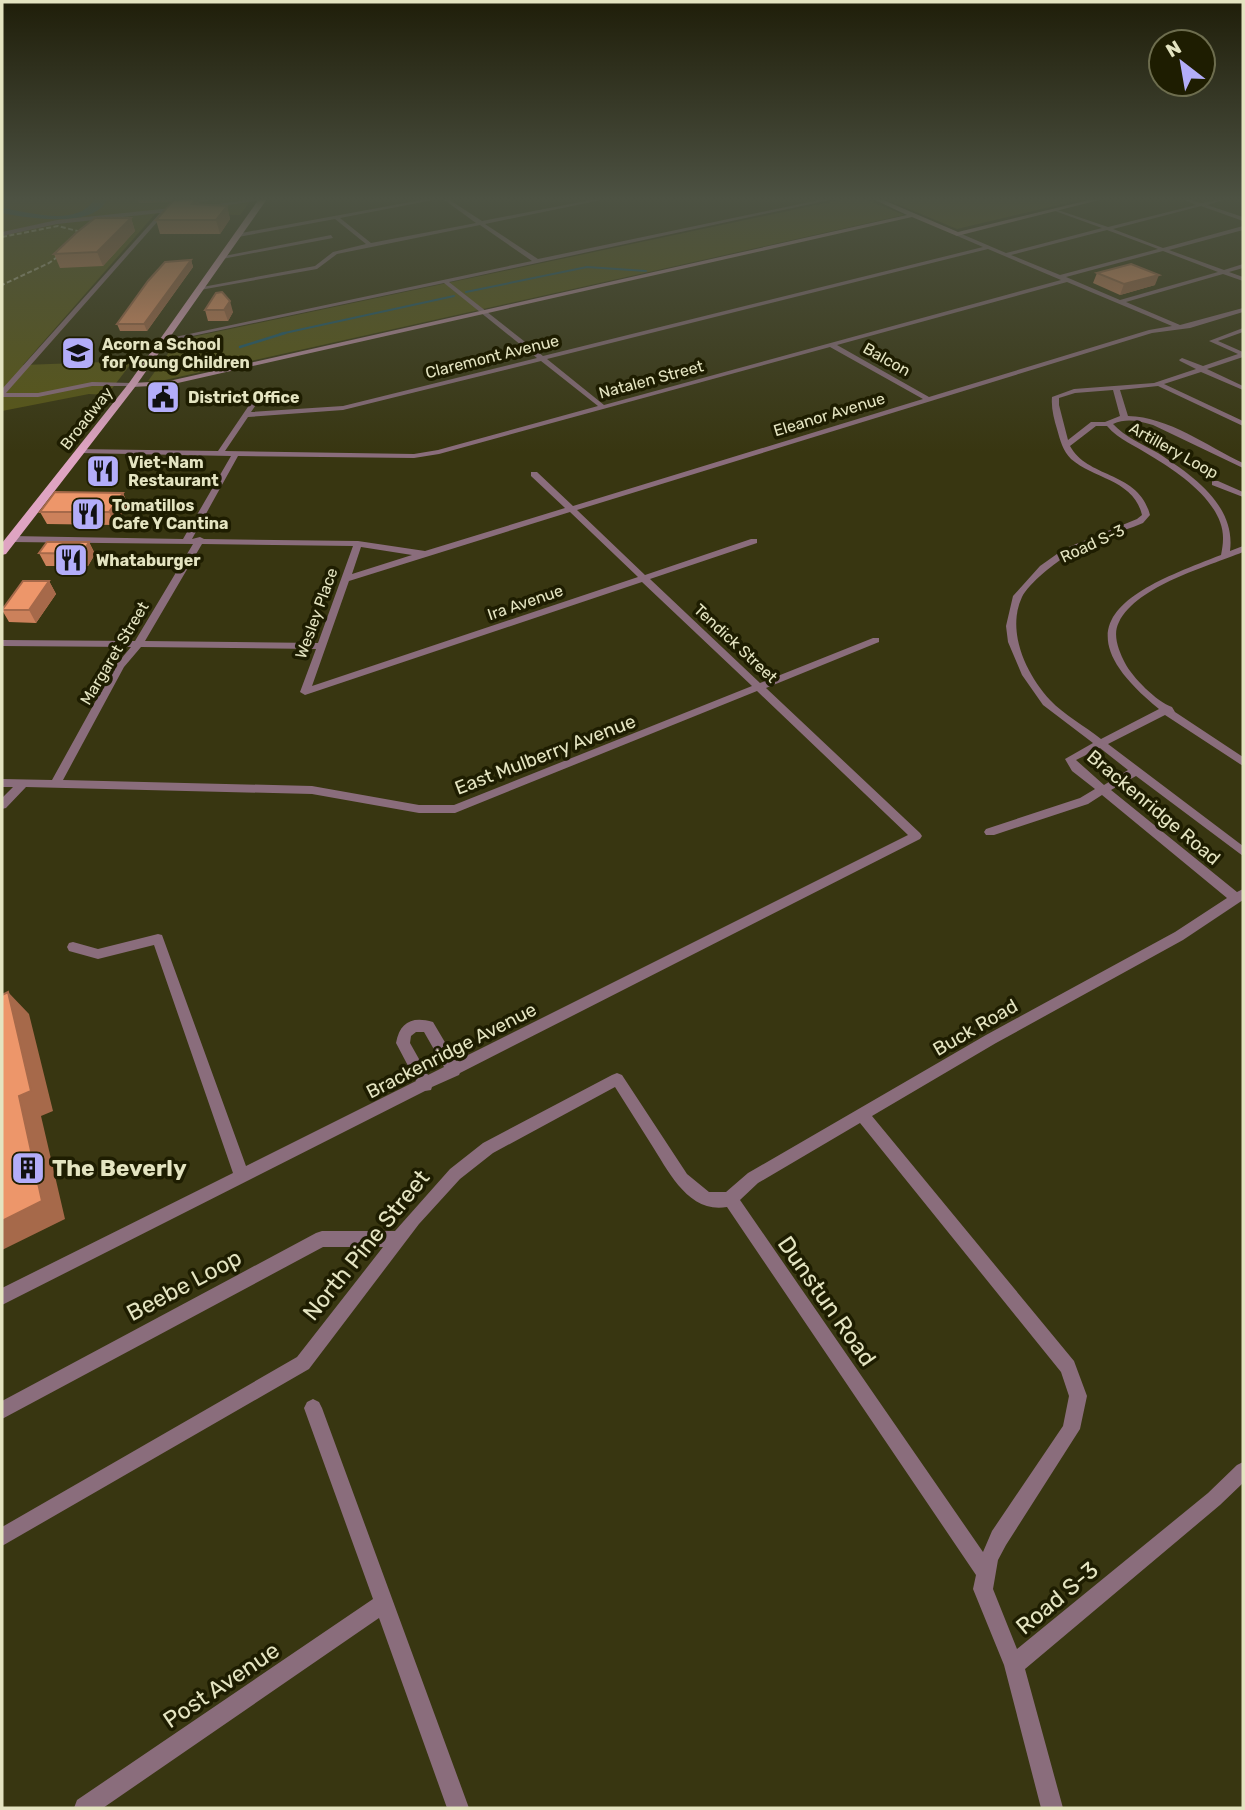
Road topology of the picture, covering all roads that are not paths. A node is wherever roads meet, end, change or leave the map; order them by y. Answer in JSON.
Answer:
{"nodes":[{"id":1,"x":100,"y":283,"type":"edge"},
{"id":2,"x":203,"y":283,"type":"edge"},
{"id":3,"x":225,"y":283,"type":"edge"},
{"id":4,"x":433,"y":283,"type":"edge"},
{"id":5,"x":448,"y":283,"type":"edge"},
{"id":6,"x":607,"y":283,"type":"edge"},
{"id":7,"x":842,"y":283,"type":"edge"},
{"id":8,"x":1047,"y":283,"type":"edge"},
{"id":9,"x":1074,"y":283,"type":"edge"},
{"id":10,"x":1184,"y":283,"type":"edge"},
{"id":11,"x":200,"y":288,"type":"junction"},
{"id":12,"x":1120,"y":302,"type":"junction"},
{"id":13,"x":1243,"y":310,"type":"edge"},
{"id":14,"x":484,"y":311,"type":"junction"},
{"id":15,"x":1181,"y":328,"type":"junction"},
{"id":16,"x":1243,"y":330,"type":"edge"},
{"id":17,"x":164,"y":340,"type":"junction"},
{"id":18,"x":832,"y":345,"type":"junction"},
{"id":19,"x":1243,"y":354,"type":"edge"},
{"id":20,"x":542,"y":358,"type":"junction"},
{"id":21,"x":1182,"y":360,"type":"dead end"},
{"id":22,"x":1202,"y":369,"type":"junction"},
{"id":23,"x":1158,"y":384,"type":"junction"},
{"id":24,"x":132,"y":385,"type":"junction"},
{"id":25,"x":1243,"y":388,"type":"edge"},
{"id":26,"x":1116,"y":389,"type":"junction"},
{"id":27,"x":2,"y":394,"type":"edge"},
{"id":28,"x":258,"y":396,"type":"dead end"},
{"id":29,"x":928,"y":399,"type":"junction"},
{"id":30,"x":603,"y":407,"type":"junction"},
{"id":31,"x":244,"y":415,"type":"junction"},
{"id":32,"x":1124,"y":416,"type":"junction"},
{"id":33,"x":1108,"y":424,"type":"junction"},
{"id":34,"x":1243,"y":424,"type":"edge"},
{"id":35,"x":1068,"y":444,"type":"junction"},
{"id":36,"x":80,"y":452,"type":"junction"},
{"id":37,"x":220,"y":453,"type":"junction"},
{"id":38,"x":236,"y":453,"type":"junction"},
{"id":39,"x":1241,"y":465,"type":"edge"},
{"id":40,"x":534,"y":474,"type":"dead end"},
{"id":41,"x":1194,"y":474,"type":"junction"},
{"id":42,"x":1243,"y":495,"type":"edge"},
{"id":43,"x":1223,"y":496,"type":"dead end"},
{"id":44,"x":570,"y":509,"type":"junction"},
{"id":45,"x":11,"y":539,"type":"junction"},
{"id":46,"x":187,"y":540,"type":"junction"},
{"id":47,"x":200,"y":540,"type":"junction"},
{"id":48,"x":754,"y":541,"type":"dead end"},
{"id":49,"x":358,"y":544,"type":"junction"},
{"id":50,"x":1240,"y":546,"type":"edge"},
{"id":51,"x":2,"y":551,"type":"edge"},
{"id":52,"x":425,"y":554,"type":"junction"},
{"id":53,"x":346,"y":579,"type":"junction"},
{"id":54,"x":644,"y":579,"type":"junction"},
{"id":55,"x":876,"y":640,"type":"dead end"},
{"id":56,"x":2,"y":643,"type":"edge"},
{"id":57,"x":137,"y":646,"type":"junction"},
{"id":58,"x":319,"y":646,"type":"junction"},
{"id":59,"x":760,"y":687,"type":"junction"},
{"id":60,"x":305,"y":692,"type":"joint"},
{"id":61,"x":1168,"y":709,"type":"junction"},
{"id":62,"x":1099,"y":745,"type":"junction"},
{"id":63,"x":1243,"y":762,"type":"edge"},
{"id":64,"x":1135,"y":772,"type":"junction"},
{"id":65,"x":2,"y":783,"type":"edge"},
{"id":66,"x":24,"y":783,"type":"junction"},
{"id":67,"x":56,"y":783,"type":"junction"},
{"id":68,"x":1102,"y":790,"type":"junction"},
{"id":69,"x":2,"y":805,"type":"edge"},
{"id":70,"x":990,"y":832,"type":"dead end"},
{"id":71,"x":916,"y":836,"type":"joint"},
{"id":72,"x":1243,"y":852,"type":"edge"},
{"id":73,"x":1240,"y":896,"type":"edge"},
{"id":74,"x":73,"y":947,"type":"dead end"},
{"id":75,"x":454,"y":1071,"type":"junction"},
{"id":76,"x":617,"y":1079,"type":"joint"},
{"id":77,"x":426,"y":1084,"type":"junction"},
{"id":78,"x":862,"y":1115,"type":"junction"},
{"id":79,"x":242,"y":1176,"type":"junction"},
{"id":80,"x":730,"y":1199,"type":"junction"},
{"id":81,"x":399,"y":1239,"type":"junction"},
{"id":82,"x":2,"y":1297,"type":"edge"},
{"id":83,"x":313,"y":1408,"type":"dead end"},
{"id":84,"x":2,"y":1410,"type":"edge"},
{"id":85,"x":1243,"y":1471,"type":"edge"},
{"id":86,"x":2,"y":1537,"type":"edge"},
{"id":87,"x":986,"y":1573,"type":"junction"},
{"id":88,"x":384,"y":1603,"type":"junction"},
{"id":89,"x":1014,"y":1665,"type":"junction"},
{"id":90,"x":85,"y":1808,"type":"edge"},
{"id":91,"x":457,"y":1808,"type":"edge"},
{"id":92,"x":1052,"y":1808,"type":"edge"}],
"edges":[{"from":1,"to":27,"type":"street"},
{"from":2,"to":11,"type":"main road","name":"Broadway"},
{"from":3,"to":11,"type":"street"},
{"from":4,"to":17,"type":"street"},
{"from":5,"to":14,"type":"street"},
{"from":6,"to":14,"type":"street"},
{"from":7,"to":20,"type":"street","name":"Claremont Avenue"},
{"from":8,"to":18,"type":"street","name":"Natalen Street"},
{"from":9,"to":12,"type":"street"},
{"from":10,"to":12,"type":"street"},
{"from":11,"to":17,"type":"main road","name":"Broadway"},
{"from":12,"to":15,"type":"street"},
{"from":13,"to":15,"type":"street","name":"Eleanor Avenue"},
{"from":14,"to":20,"type":"street"},
{"from":14,"to":24,"type":"street"},
{"from":15,"to":29,"type":"street","name":"Eleanor Avenue"},
{"from":16,"to":19,"type":"street"},
{"from":17,"to":24,"type":"main road","name":"Broadway"},
{"from":18,"to":29,"type":"street","name":"Balcon"},
{"from":18,"to":30,"type":"street","name":"Natalen Street"},
{"from":19,"to":22,"type":"street","name":"Road S-3"},
{"from":20,"to":30,"type":"street"},
{"from":20,"to":31,"type":"street","name":"Claremont Avenue"},
{"from":21,"to":22,"type":"street"},
{"from":22,"to":23,"type":"street","name":"Road S-3"},
{"from":22,"to":25,"type":"street"},
{"from":23,"to":26,"type":"street","name":"Road S-3"},
{"from":23,"to":34,"type":"street"},
{"from":24,"to":27,"type":"street"},
{"from":24,"to":36,"type":"main road","name":"Broadway"},
{"from":26,"to":32,"type":"street"},
{"from":26,"to":35,"type":"street","name":"Road S-3"},
{"from":28,"to":31,"type":"street"},
{"from":29,"to":44,"type":"street","name":"Eleanor Avenue"},
{"from":30,"to":38,"type":"street","name":"Natalen Street"},
{"from":31,"to":37,"type":"street"},
{"from":32,"to":33,"type":"street","name":"Artillery Loop"},
{"from":32,"to":39,"type":"street","name":"Artillery Loop"},
{"from":33,"to":35,"type":"street"},
{"from":33,"to":41,"type":"street","name":"Artillery Loop"},
{"from":35,"to":62,"type":"street","name":"Road S-3"},
{"from":36,"to":37,"type":"street"},
{"from":36,"to":45,"type":"main road","name":"Broadway"},
{"from":37,"to":38,"type":"street","name":"Natalen Street"},
{"from":38,"to":46,"type":"street"},
{"from":40,"to":44,"type":"street","name":"Tendick Street"},
{"from":41,"to":42,"type":"street"},
{"from":41,"to":43,"type":"street","name":"Artillery Loop"},
{"from":44,"to":52,"type":"street","name":"Eleanor Avenue"},
{"from":44,"to":54,"type":"street","name":"Tendick Street"},
{"from":45,"to":46,"type":"street"},
{"from":45,"to":51,"type":"main road","name":"Broadway"},
{"from":46,"to":47,"type":"street"},
{"from":47,"to":49,"type":"street","name":"Eleanor Avenue"},
{"from":47,"to":57,"type":"street","name":"Margaret Street"},
{"from":48,"to":54,"type":"street","name":"Ira Avenue"},
{"from":49,"to":52,"type":"street","name":"Eleanor Avenue"},
{"from":49,"to":53,"type":"street","name":"Wesley Place"},
{"from":50,"to":61,"type":"street"},
{"from":52,"to":53,"type":"street","name":"Eleanor Avenue"},
{"from":53,"to":58,"type":"street","name":"Wesley Place"},
{"from":54,"to":59,"type":"street","name":"Tendick Street"},
{"from":54,"to":60,"type":"street","name":"Ira Avenue"},
{"from":55,"to":59,"type":"street","name":"East Mulberry Avenue"},
{"from":56,"to":57,"type":"street"},
{"from":57,"to":58,"type":"street"},
{"from":57,"to":67,"type":"street","name":"Margaret Street"},
{"from":58,"to":60,"type":"street","name":"Wesley Place"},
{"from":59,"to":67,"type":"street","name":"East Mulberry Avenue"},
{"from":59,"to":71,"type":"street","name":"Tendick Street"},
{"from":61,"to":62,"type":"street","name":"Brackenridge Road"},
{"from":61,"to":63,"type":"street"},
{"from":62,"to":64,"type":"street","name":"Road S-3"},
{"from":62,"to":68,"type":"street","name":"Brackenridge Road"},
{"from":64,"to":68,"type":"street"},
{"from":64,"to":72,"type":"street","name":"Road S-3"},
{"from":65,"to":66,"type":"street","name":"East Mulberry Avenue"},
{"from":66,"to":67,"type":"street","name":"East Mulberry Avenue"},
{"from":66,"to":69,"type":"street"},
{"from":68,"to":70,"type":"street"},
{"from":68,"to":73,"type":"street","name":"Brackenridge Road"},
{"from":71,"to":75,"type":"street","name":"Brackenridge Avenue"},
{"from":73,"to":78,"type":"street","name":"Buck Road"},
{"from":74,"to":79,"type":"street"},
{"from":75,"to":77,"type":"street","name":"Brackenridge Avenue"},
{"from":75,"to":77,"type":"street"},
{"from":76,"to":80,"type":"street"},
{"from":76,"to":81,"type":"street","name":"North Pine Street"},
{"from":77,"to":79,"type":"street","name":"Brackenridge Avenue"},
{"from":78,"to":80,"type":"street","name":"Buck Road"},
{"from":78,"to":87,"type":"street","name":"Dunstun Road"},
{"from":79,"to":82,"type":"street","name":"Brackenridge Avenue"},
{"from":80,"to":87,"type":"street","name":"Dunstun Road"},
{"from":81,"to":84,"type":"street","name":"Beebe Loop"},
{"from":81,"to":86,"type":"street","name":"North Pine Street"},
{"from":83,"to":88,"type":"street"},
{"from":85,"to":89,"type":"street","name":"Road S-3"},
{"from":87,"to":89,"type":"street","name":"Dunstun Road"},
{"from":88,"to":90,"type":"street","name":"Post Avenue"},
{"from":88,"to":91,"type":"street"},
{"from":89,"to":92,"type":"street","name":"Road S-3"}]}
